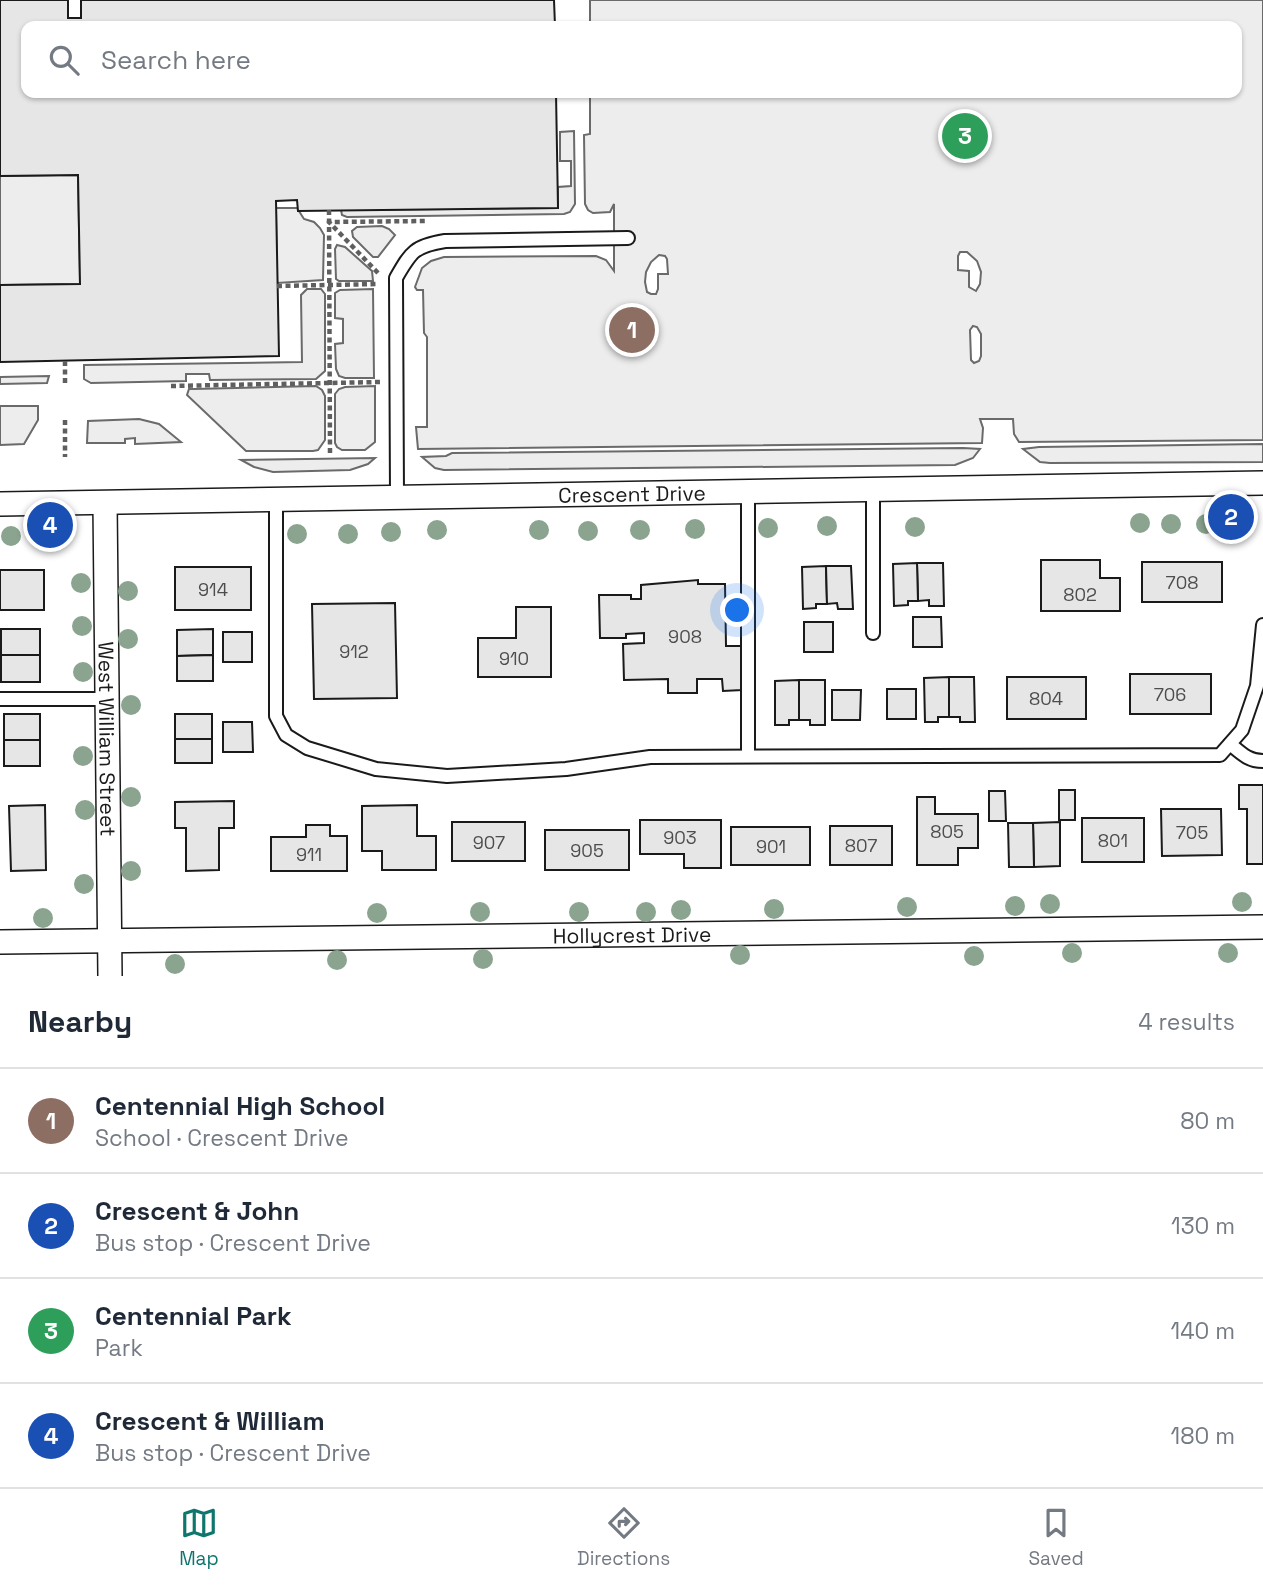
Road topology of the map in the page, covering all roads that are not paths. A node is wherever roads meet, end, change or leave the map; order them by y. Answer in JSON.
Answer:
{"nodes":[{"id":1,"x":628,"y":238,"type":"dead end"},
{"id":2,"x":1263,"y":483,"type":"edge"},
{"id":3,"x":873,"y":489,"type":"junction"},
{"id":4,"x":748,"y":492,"type":"junction"},
{"id":5,"x":397,"y":497,"type":"junction"},
{"id":6,"x":276,"y":500,"type":"junction"},
{"id":7,"x":105,"y":503,"type":"junction"},
{"id":8,"x":0,"y":504,"type":"edge"},
{"id":9,"x":1263,"y":625,"type":"edge"},
{"id":10,"x":873,"y":633,"type":"dead end"},
{"id":11,"x":1262,"y":648,"type":"edge"},
{"id":12,"x":0,"y":699,"type":"edge"},
{"id":13,"x":107,"y":699,"type":"junction"},
{"id":14,"x":1230,"y":744,"type":"junction"},
{"id":15,"x":748,"y":756,"type":"junction"},
{"id":16,"x":1263,"y":761,"type":"edge"},
{"id":17,"x":1263,"y":927,"type":"edge"},
{"id":18,"x":110,"y":940,"type":"junction"},
{"id":19,"x":0,"y":942,"type":"edge"},
{"id":20,"x":110,"y":976,"type":"edge"}],
"edges":[{"from":1,"to":5,"type":"lane"},
{"from":2,"to":3,"type":"street","name":"Crescent Drive"},
{"from":3,"to":4,"type":"street","name":"Crescent Drive"},
{"from":3,"to":10,"type":"lane"},
{"from":4,"to":5,"type":"street","name":"Crescent Drive"},
{"from":4,"to":15,"type":"lane"},
{"from":5,"to":6,"type":"street","name":"Crescent Drive"},
{"from":6,"to":7,"type":"street","name":"Crescent Drive"},
{"from":6,"to":15,"type":"lane"},
{"from":7,"to":8,"type":"street","name":"Crescent Drive"},
{"from":7,"to":13,"type":"street","name":"West William Street"},
{"from":9,"to":11,"type":"lane"},
{"from":11,"to":14,"type":"lane"},
{"from":12,"to":13,"type":"lane"},
{"from":13,"to":18,"type":"street","name":"West William Street"},
{"from":14,"to":15,"type":"lane"},
{"from":14,"to":16,"type":"lane"},
{"from":17,"to":18,"type":"street","name":"Hollycrest Drive"},
{"from":18,"to":19,"type":"street","name":"Hollycrest Drive"},
{"from":18,"to":20,"type":"street","name":"West William Street"}]}
